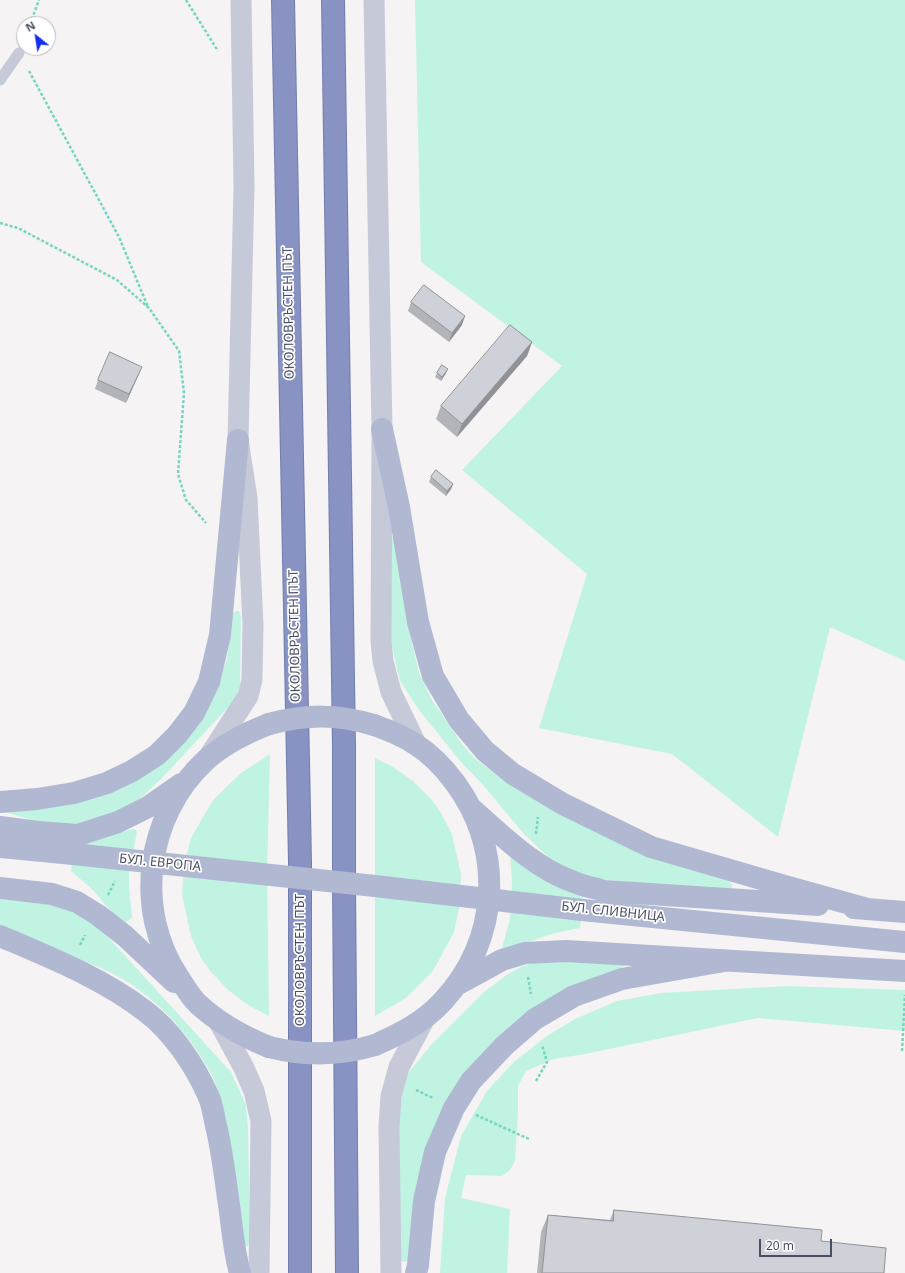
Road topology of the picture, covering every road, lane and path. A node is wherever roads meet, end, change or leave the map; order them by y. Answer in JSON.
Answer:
{"nodes":[{"id":1,"x":39,"y":0,"type":"edge"},
{"id":2,"x":186,"y":0,"type":"edge"},
{"id":3,"x":241,"y":0,"type":"edge"},
{"id":4,"x":283,"y":0,"type":"edge"},
{"id":5,"x":333,"y":0,"type":"edge"},
{"id":6,"x":374,"y":0,"type":"edge"},
{"id":7,"x":33,"y":16,"type":"edge"},
{"id":8,"x":17,"y":56,"type":"edge"},
{"id":9,"x":21,"y":56,"type":"edge"},
{"id":10,"x":222,"y":57,"type":"dead end"},
{"id":11,"x":0,"y":80,"type":"edge"},
{"id":12,"x":0,"y":223,"type":"edge"},
{"id":13,"x":149,"y":308,"type":"junction"},
{"id":14,"x":382,"y":429,"type":"junction"},
{"id":15,"x":238,"y":440,"type":"junction"},
{"id":16,"x":209,"y":526,"type":"dead end"},
{"id":17,"x":416,"y":744,"type":"junction"},
{"id":18,"x":206,"y":760,"type":"junction"},
{"id":19,"x":191,"y":776,"type":"junction"},
{"id":20,"x":0,"y":802,"type":"edge"},
{"id":21,"x":472,"y":809,"type":"junction"},
{"id":22,"x":539,"y":815,"type":"dead end"},
{"id":23,"x":0,"y":827,"type":"edge"},
{"id":24,"x":535,"y":837,"type":"dead end"},
{"id":25,"x":0,"y":847,"type":"edge"},
{"id":26,"x":321,"y":880,"type":"joint"},
{"id":27,"x":0,"y":888,"type":"edge"},
{"id":28,"x":868,"y":909,"type":"junction"},
{"id":29,"x":905,"y":912,"type":"edge"},
{"id":30,"x":86,"y":934,"type":"dead end"},
{"id":31,"x":0,"y":936,"type":"edge"},
{"id":32,"x":905,"y":942,"type":"edge"},
{"id":33,"x":79,"y":945,"type":"dead end"},
{"id":34,"x":724,"y":961,"type":"junction"},
{"id":35,"x":905,"y":971,"type":"edge"},
{"id":36,"x":528,"y":972,"type":"dead end"},
{"id":37,"x":458,"y":984,"type":"junction"},
{"id":38,"x":531,"y":995,"type":"dead end"},
{"id":39,"x":905,"y":995,"type":"edge"},
{"id":40,"x":197,"y":1002,"type":"junction"},
{"id":41,"x":425,"y":1018,"type":"junction"},
{"id":42,"x":218,"y":1020,"type":"junction"},
{"id":43,"x":540,"y":1042,"type":"dead end"},
{"id":44,"x":902,"y":1051,"type":"dead end"},
{"id":45,"x":536,"y":1082,"type":"dead end"},
{"id":46,"x":414,"y":1089,"type":"dead end"},
{"id":47,"x":438,"y":1101,"type":"dead end"},
{"id":48,"x":469,"y":1112,"type":"dead end"},
{"id":49,"x":529,"y":1139,"type":"dead end"},
{"id":50,"x":240,"y":1273,"type":"edge"},
{"id":51,"x":259,"y":1273,"type":"edge"},
{"id":52,"x":300,"y":1273,"type":"edge"},
{"id":53,"x":347,"y":1273,"type":"edge"},
{"id":54,"x":391,"y":1273,"type":"edge"},
{"id":55,"x":416,"y":1273,"type":"edge"}],
"edges":[{"from":1,"to":7,"type":"path"},
{"from":2,"to":10,"type":"path"},
{"from":3,"to":15,"type":"street"},
{"from":4,"to":52,"type":"highway","name":"ОКОЛОВРЪСТЕН ПЪТ"},
{"from":5,"to":53,"type":"highway"},
{"from":6,"to":14,"type":"street"},
{"from":8,"to":11,"type":"lane"},
{"from":9,"to":13,"type":"path"},
{"from":12,"to":13,"type":"path"},
{"from":13,"to":16,"type":"path"},
{"from":14,"to":17,"type":"street"},
{"from":14,"to":28,"type":"main road"},
{"from":15,"to":18,"type":"street"},
{"from":15,"to":20,"type":"main road"},
{"from":17,"to":18,"type":"main road","bridge":true},
{"from":17,"to":21,"type":"main road"},
{"from":18,"to":19,"type":"main road"},
{"from":19,"to":23,"type":"main road"},
{"from":19,"to":40,"type":"main road"},
{"from":21,"to":28,"type":"main road","name":"БУЛ. СЛИВНИЦА"},
{"from":21,"to":37,"type":"main road"},
{"from":22,"to":24,"type":"path"},
{"from":25,"to":26,"type":"main road","name":"БУЛ. ЕВРОПА","bridge":true},
{"from":26,"to":32,"type":"main road","name":"БУЛ. СЛИВНИЦА","bridge":true},
{"from":27,"to":40,"type":"main road"},
{"from":28,"to":29,"type":"main road","name":"БУЛ. СЛИВНИЦА"},
{"from":30,"to":33,"type":"path"},
{"from":31,"to":50,"type":"main road"},
{"from":34,"to":35,"type":"main road"},
{"from":34,"to":37,"type":"main road"},
{"from":34,"to":55,"type":"main road"},
{"from":36,"to":38,"type":"path"},
{"from":37,"to":41,"type":"main road"},
{"from":39,"to":44,"type":"path"},
{"from":40,"to":42,"type":"main road"},
{"from":41,"to":42,"type":"main road","bridge":true},
{"from":41,"to":54,"type":"street"},
{"from":42,"to":51,"type":"street"},
{"from":43,"to":45,"type":"path"},
{"from":46,"to":47,"type":"path"},
{"from":48,"to":49,"type":"path"}]}
